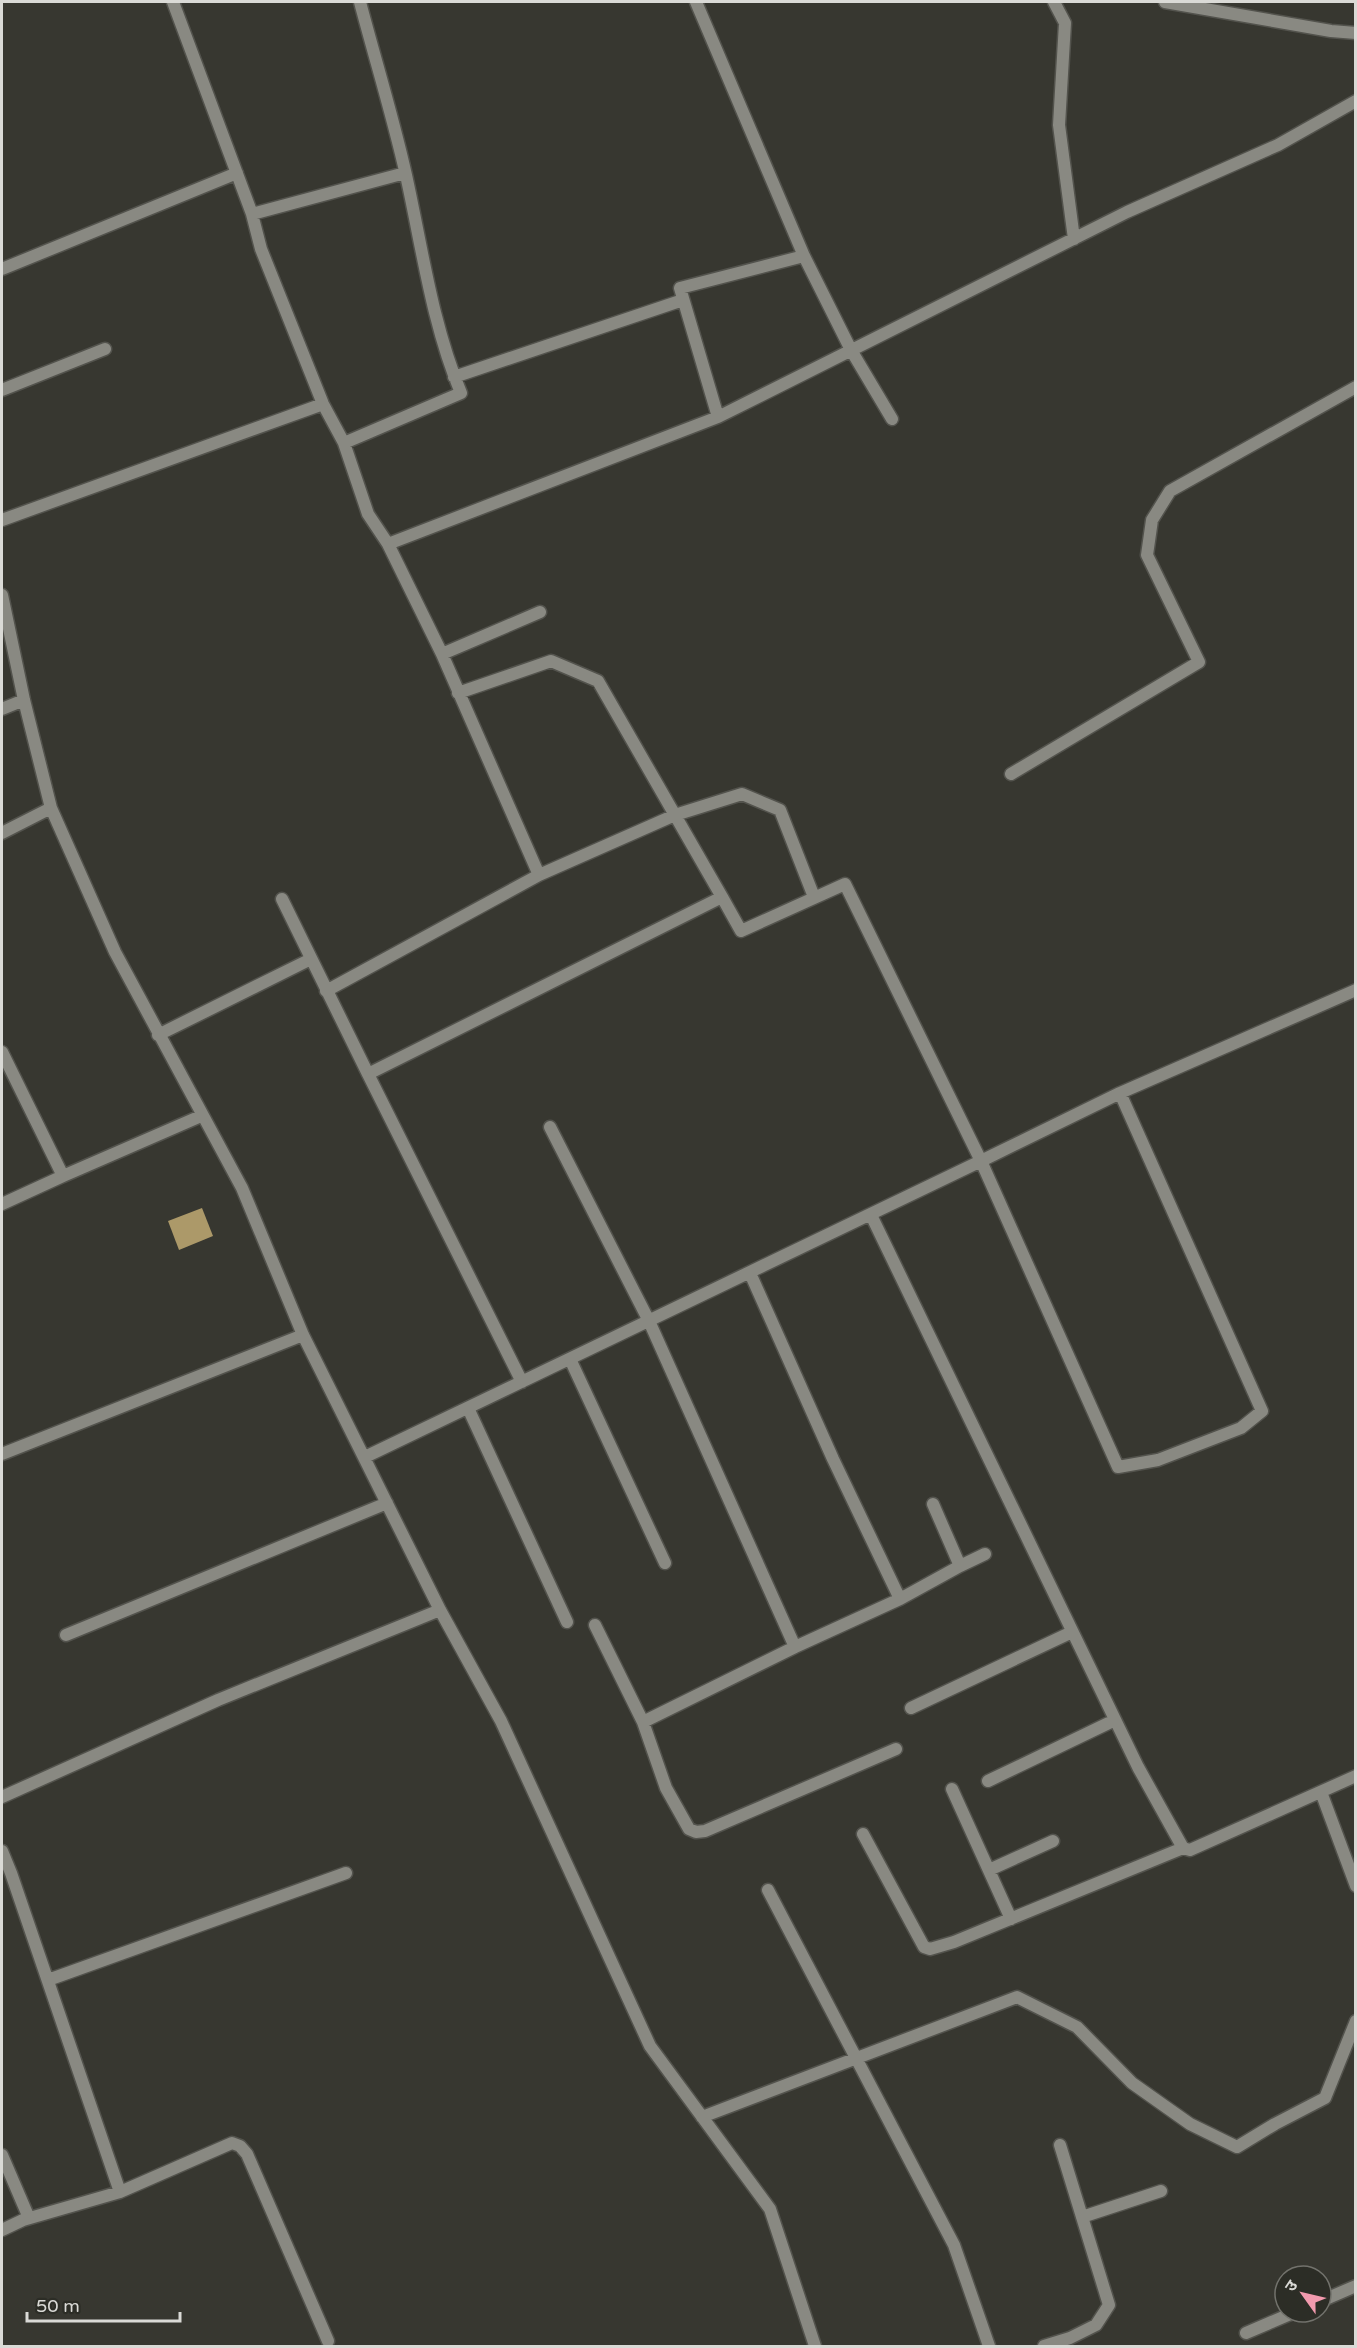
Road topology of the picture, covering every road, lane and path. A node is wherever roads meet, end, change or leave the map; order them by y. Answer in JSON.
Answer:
{"nodes":[{"id":1,"x":173,"y":2,"type":"edge"},
{"id":2,"x":360,"y":2,"type":"edge"},
{"id":3,"x":696,"y":2,"type":"edge"},
{"id":4,"x":1054,"y":2,"type":"edge"},
{"id":5,"x":1165,"y":2,"type":"edge"},
{"id":6,"x":1356,"y":33,"type":"edge"},
{"id":7,"x":1356,"y":101,"type":"edge"},
{"id":8,"x":237,"y":173,"type":"junction"},
{"id":9,"x":405,"y":173,"type":"junction"},
{"id":10,"x":252,"y":214,"type":"junction"},
{"id":11,"x":1074,"y":239,"type":"junction"},
{"id":12,"x":804,"y":256,"type":"junction"},
{"id":13,"x":2,"y":269,"type":"edge"},
{"id":14,"x":683,"y":300,"type":"junction"},
{"id":15,"x":105,"y":349,"type":"dead end"},
{"id":16,"x":851,"y":350,"type":"junction"},
{"id":17,"x":454,"y":377,"type":"junction"},
{"id":18,"x":1356,"y":387,"type":"edge"},
{"id":19,"x":2,"y":390,"type":"edge"},
{"id":20,"x":323,"y":404,"type":"junction"},
{"id":21,"x":718,"y":417,"type":"junction"},
{"id":22,"x":892,"y":419,"type":"dead end"},
{"id":23,"x":344,"y":442,"type":"junction"},
{"id":24,"x":2,"y":520,"type":"edge"},
{"id":25,"x":388,"y":544,"type":"junction"},
{"id":26,"x":2,"y":595,"type":"edge"},
{"id":27,"x":540,"y":612,"type":"dead end"},
{"id":28,"x":442,"y":654,"type":"junction"},
{"id":29,"x":458,"y":693,"type":"junction"},
{"id":30,"x":24,"y":700,"type":"junction"},
{"id":31,"x":2,"y":709,"type":"edge"},
{"id":32,"x":1011,"y":774,"type":"dead end"},
{"id":33,"x":51,"y":808,"type":"junction"},
{"id":34,"x":675,"y":815,"type":"junction"},
{"id":35,"x":2,"y":832,"type":"edge"},
{"id":36,"x":539,"y":875,"type":"junction"},
{"id":37,"x":722,"y":897,"type":"junction"},
{"id":38,"x":814,"y":897,"type":"junction"},
{"id":39,"x":282,"y":899,"type":"dead end"},
{"id":40,"x":311,"y":959,"type":"junction"},
{"id":41,"x":1356,"y":990,"type":"edge"},
{"id":42,"x":326,"y":991,"type":"junction"},
{"id":43,"x":158,"y":1035,"type":"junction"},
{"id":44,"x":2,"y":1052,"type":"edge"},
{"id":45,"x":368,"y":1074,"type":"junction"},
{"id":46,"x":1120,"y":1093,"type":"junction"},
{"id":47,"x":201,"y":1116,"type":"junction"},
{"id":48,"x":550,"y":1126,"type":"dead end"},
{"id":49,"x":981,"y":1161,"type":"junction"},
{"id":50,"x":63,"y":1176,"type":"junction"},
{"id":51,"x":2,"y":1204,"type":"edge"},
{"id":52,"x":871,"y":1215,"type":"junction"},
{"id":53,"x":750,"y":1273,"type":"junction"},
{"id":54,"x":649,"y":1321,"type":"junction"},
{"id":55,"x":303,"y":1335,"type":"junction"},
{"id":56,"x":570,"y":1359,"type":"junction"},
{"id":57,"x":522,"y":1382,"type":"junction"},
{"id":58,"x":468,"y":1408,"type":"junction"},
{"id":59,"x":2,"y":1454,"type":"edge"},
{"id":60,"x":365,"y":1457,"type":"junction"},
{"id":61,"x":387,"y":1503,"type":"junction"},
{"id":62,"x":933,"y":1504,"type":"dead end"},
{"id":63,"x":985,"y":1554,"type":"dead end"},
{"id":64,"x":665,"y":1563,"type":"dead end"},
{"id":65,"x":960,"y":1566,"type":"junction"},
{"id":66,"x":900,"y":1599,"type":"junction"},
{"id":67,"x":440,"y":1610,"type":"junction"},
{"id":68,"x":567,"y":1622,"type":"dead end"},
{"id":69,"x":595,"y":1625,"type":"dead end"},
{"id":70,"x":1072,"y":1632,"type":"junction"},
{"id":71,"x":66,"y":1635,"type":"dead end"},
{"id":72,"x":795,"y":1647,"type":"junction"},
{"id":73,"x":911,"y":1708,"type":"dead end"},
{"id":74,"x":1115,"y":1720,"type":"junction"},
{"id":75,"x":643,"y":1722,"type":"junction"},
{"id":76,"x":896,"y":1749,"type":"dead end"},
{"id":77,"x":1356,"y":1776,"type":"edge"},
{"id":78,"x":988,"y":1781,"type":"dead end"},
{"id":79,"x":952,"y":1790,"type":"dead end"},
{"id":80,"x":1321,"y":1792,"type":"junction"},
{"id":81,"x":2,"y":1797,"type":"edge"},
{"id":82,"x":863,"y":1834,"type":"dead end"},
{"id":83,"x":1053,"y":1841,"type":"dead end"},
{"id":84,"x":1183,"y":1848,"type":"junction"},
{"id":85,"x":2,"y":1851,"type":"edge"},
{"id":86,"x":989,"y":1870,"type":"junction"},
{"id":87,"x":346,"y":1873,"type":"dead end"},
{"id":88,"x":1356,"y":1886,"type":"edge"},
{"id":89,"x":768,"y":1890,"type":"dead end"},
{"id":90,"x":1011,"y":1919,"type":"junction"},
{"id":91,"x":48,"y":1980,"type":"junction"},
{"id":92,"x":1356,"y":2021,"type":"edge"},
{"id":93,"x":856,"y":2059,"type":"junction"},
{"id":94,"x":702,"y":2117,"type":"junction"},
{"id":95,"x":1060,"y":2145,"type":"dead end"},
{"id":96,"x":2,"y":2155,"type":"edge"},
{"id":97,"x":1161,"y":2191,"type":"dead end"},
{"id":98,"x":120,"y":2192,"type":"junction"},
{"id":99,"x":1082,"y":2217,"type":"junction"},
{"id":100,"x":29,"y":2218,"type":"junction"},
{"id":101,"x":2,"y":2230,"type":"edge"},
{"id":102,"x":1356,"y":2286,"type":"edge"},
{"id":103,"x":1333,"y":2296,"type":"edge"},
{"id":104,"x":1273,"y":2321,"type":"edge"},
{"id":105,"x":1246,"y":2333,"type":"dead end"},
{"id":106,"x":328,"y":2341,"type":"dead end"},
{"id":107,"x":815,"y":2346,"type":"edge"},
{"id":108,"x":989,"y":2346,"type":"edge"},
{"id":109,"x":1044,"y":2346,"type":"edge"}],
"edges":[{"from":1,"to":8,"type":"street"},
{"from":2,"to":9,"type":"street"},
{"from":3,"to":12,"type":"street"},
{"from":4,"to":11,"type":"street"},
{"from":5,"to":6,"type":"street"},
{"from":7,"to":11,"type":"street"},
{"from":8,"to":10,"type":"street"},
{"from":8,"to":13,"type":"street"},
{"from":9,"to":10,"type":"street"},
{"from":9,"to":17,"type":"street"},
{"from":10,"to":20,"type":"street"},
{"from":11,"to":16,"type":"street"},
{"from":12,"to":14,"type":"street"},
{"from":12,"to":16,"type":"street"},
{"from":14,"to":17,"type":"street"},
{"from":14,"to":21,"type":"street"},
{"from":15,"to":19,"type":"street"},
{"from":16,"to":21,"type":"street"},
{"from":16,"to":22,"type":"street"},
{"from":17,"to":23,"type":"street"},
{"from":18,"to":32,"type":"street"},
{"from":20,"to":23,"type":"street"},
{"from":20,"to":24,"type":"street"},
{"from":21,"to":25,"type":"street"},
{"from":23,"to":25,"type":"street"},
{"from":25,"to":28,"type":"street"},
{"from":26,"to":30,"type":"street"},
{"from":27,"to":28,"type":"street"},
{"from":28,"to":29,"type":"street"},
{"from":29,"to":34,"type":"street"},
{"from":29,"to":36,"type":"street"},
{"from":30,"to":31,"type":"street"},
{"from":30,"to":33,"type":"street"},
{"from":33,"to":35,"type":"street"},
{"from":33,"to":43,"type":"street"},
{"from":34,"to":36,"type":"street"},
{"from":34,"to":37,"type":"street"},
{"from":34,"to":38,"type":"street"},
{"from":36,"to":42,"type":"street"},
{"from":37,"to":38,"type":"street"},
{"from":37,"to":45,"type":"street"},
{"from":38,"to":49,"type":"street"},
{"from":39,"to":40,"type":"street"},
{"from":40,"to":42,"type":"street"},
{"from":40,"to":43,"type":"street"},
{"from":41,"to":46,"type":"street"},
{"from":42,"to":45,"type":"street"},
{"from":43,"to":47,"type":"street"},
{"from":44,"to":50,"type":"street"},
{"from":45,"to":57,"type":"street"},
{"from":46,"to":49,"type":"street"},
{"from":46,"to":49,"type":"street"},
{"from":47,"to":50,"type":"street"},
{"from":47,"to":55,"type":"street"},
{"from":48,"to":54,"type":"street"},
{"from":49,"to":52,"type":"street"},
{"from":50,"to":51,"type":"street"},
{"from":52,"to":53,"type":"street"},
{"from":52,"to":70,"type":"street"},
{"from":53,"to":54,"type":"street"},
{"from":53,"to":66,"type":"street"},
{"from":54,"to":56,"type":"street"},
{"from":54,"to":72,"type":"street"},
{"from":55,"to":59,"type":"street"},
{"from":55,"to":60,"type":"street"},
{"from":56,"to":57,"type":"street"},
{"from":56,"to":64,"type":"street"},
{"from":57,"to":58,"type":"street"},
{"from":58,"to":60,"type":"street"},
{"from":58,"to":68,"type":"street"},
{"from":60,"to":61,"type":"street"},
{"from":61,"to":67,"type":"street"},
{"from":61,"to":71,"type":"street"},
{"from":62,"to":65,"type":"street"},
{"from":63,"to":65,"type":"street"},
{"from":65,"to":66,"type":"street"},
{"from":66,"to":72,"type":"street"},
{"from":67,"to":81,"type":"street"},
{"from":67,"to":94,"type":"street"},
{"from":69,"to":75,"type":"street"},
{"from":70,"to":73,"type":"street"},
{"from":70,"to":74,"type":"street"},
{"from":72,"to":75,"type":"street"},
{"from":74,"to":78,"type":"street"},
{"from":74,"to":84,"type":"street"},
{"from":75,"to":76,"type":"street"},
{"from":77,"to":80,"type":"street"},
{"from":79,"to":86,"type":"street"},
{"from":80,"to":84,"type":"street"},
{"from":80,"to":88,"type":"street"},
{"from":82,"to":90,"type":"street"},
{"from":83,"to":86,"type":"street"},
{"from":84,"to":90,"type":"street"},
{"from":85,"to":91,"type":"street"},
{"from":86,"to":90,"type":"street"},
{"from":87,"to":91,"type":"street"},
{"from":89,"to":93,"type":"street"},
{"from":91,"to":98,"type":"street"},
{"from":92,"to":93,"type":"street"},
{"from":93,"to":94,"type":"street"},
{"from":93,"to":108,"type":"street"},
{"from":94,"to":107,"type":"street"},
{"from":95,"to":99,"type":"street"},
{"from":96,"to":100,"type":"street"},
{"from":97,"to":99,"type":"street"},
{"from":98,"to":100,"type":"street"},
{"from":98,"to":106,"type":"street"},
{"from":99,"to":109,"type":"street"},
{"from":100,"to":101,"type":"street"},
{"from":102,"to":103,"type":"street"},
{"from":104,"to":105,"type":"street"}]}
